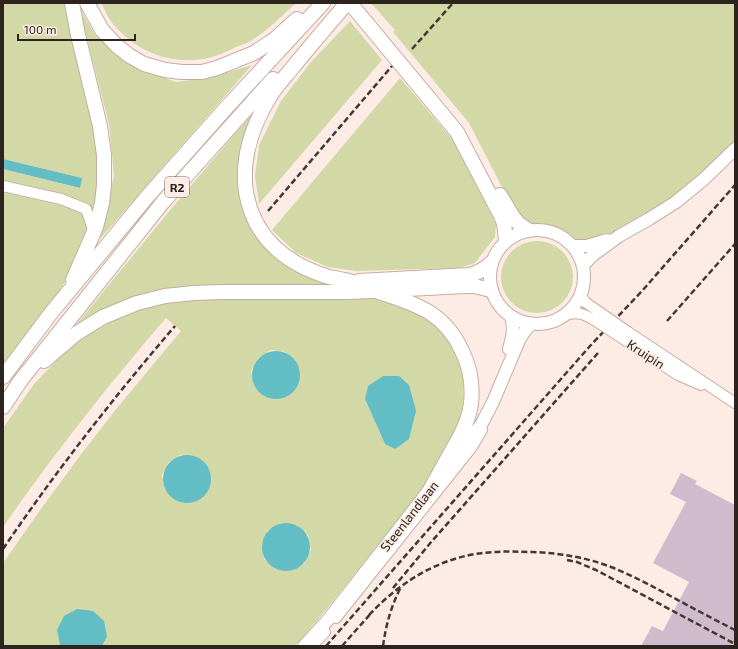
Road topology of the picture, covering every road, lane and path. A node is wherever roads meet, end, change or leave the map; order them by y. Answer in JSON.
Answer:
{"nodes":[{"id":1,"x":72,"y":3,"type":"edge"},
{"id":2,"x":87,"y":3,"type":"edge"},
{"id":3,"x":313,"y":3,"type":"edge"},
{"id":4,"x":323,"y":3,"type":"edge"},
{"id":5,"x":345,"y":3,"type":"edge"},
{"id":6,"x":350,"y":3,"type":"edge"},
{"id":7,"x":362,"y":3,"type":"edge"},
{"id":8,"x":386,"y":39,"type":"junction"},
{"id":9,"x":735,"y":149,"type":"edge"},
{"id":10,"x":3,"y":186,"type":"edge"},
{"id":11,"x":528,"y":230,"type":"junction"},
{"id":12,"x":94,"y":232,"type":"junction"},
{"id":13,"x":619,"y":236,"type":"junction"},
{"id":14,"x":506,"y":240,"type":"junction"},
{"id":15,"x":573,"y":246,"type":"junction"},
{"id":16,"x":491,"y":263,"type":"junction"},
{"id":17,"x":582,"y":265,"type":"junction"},
{"id":18,"x":347,"y":280,"type":"junction"},
{"id":19,"x":491,"y":290,"type":"junction"},
{"id":20,"x":376,"y":291,"type":"junction"},
{"id":21,"x":580,"y":295,"type":"junction"},
{"id":22,"x":51,"y":314,"type":"junction"},
{"id":23,"x":565,"y":315,"type":"junction"},
{"id":24,"x":511,"y":317,"type":"junction"},
{"id":25,"x":602,"y":320,"type":"junction"},
{"id":26,"x":532,"y":324,"type":"junction"},
{"id":27,"x":3,"y":377,"type":"edge"},
{"id":28,"x":502,"y":379,"type":"junction"},
{"id":29,"x":21,"y":380,"type":"junction"},
{"id":30,"x":732,"y":400,"type":"edge"},
{"id":31,"x":3,"y":407,"type":"edge"},
{"id":32,"x":429,"y":492,"type":"junction"},
{"id":33,"x":304,"y":646,"type":"edge"},
{"id":34,"x":312,"y":646,"type":"edge"}],
"edges":[{"from":1,"to":12,"type":"highway"},
{"from":2,"to":3,"type":"highway"},
{"from":4,"to":22,"type":"highway","number":"R2"},
{"from":5,"to":18,"type":"highway"},
{"from":5,"to":29,"type":"highway","number":"R2"},
{"from":6,"to":8,"type":"highway"},
{"from":7,"to":8,"type":"highway"},
{"from":8,"to":11,"type":"highway"},
{"from":8,"to":14,"type":"highway"},
{"from":9,"to":13,"type":"main road"},
{"from":10,"to":12,"type":"street"},
{"from":11,"to":14,"type":"main road"},
{"from":11,"to":15,"type":"main road"},
{"from":12,"to":22,"type":"highway"},
{"from":13,"to":15,"type":"main road"},
{"from":13,"to":17,"type":"main road"},
{"from":14,"to":16,"type":"main road"},
{"from":15,"to":17,"type":"main road"},
{"from":16,"to":18,"type":"highway"},
{"from":16,"to":19,"type":"main road"},
{"from":17,"to":21,"type":"main road"},
{"from":18,"to":20,"type":"highway"},
{"from":19,"to":20,"type":"highway"},
{"from":19,"to":24,"type":"main road"},
{"from":20,"to":29,"type":"highway"},
{"from":20,"to":32,"type":"highway"},
{"from":21,"to":23,"type":"main road"},
{"from":21,"to":25,"type":"street"},
{"from":22,"to":27,"type":"highway","number":"R2"},
{"from":23,"to":25,"type":"street"},
{"from":23,"to":26,"type":"main road"},
{"from":24,"to":26,"type":"main road"},
{"from":24,"to":28,"type":"main road","name":"Steenlandlaan"},
{"from":25,"to":30,"type":"street","name":"Kruipin","bridge":true},
{"from":26,"to":28,"type":"main road","name":"Steenlandlaan"},
{"from":28,"to":32,"type":"main road","name":"Steenlandlaan"},
{"from":28,"to":34,"type":"street"},
{"from":29,"to":31,"type":"highway","number":"R2"},
{"from":32,"to":33,"type":"main road","name":"Steenlandlaan"}]}
